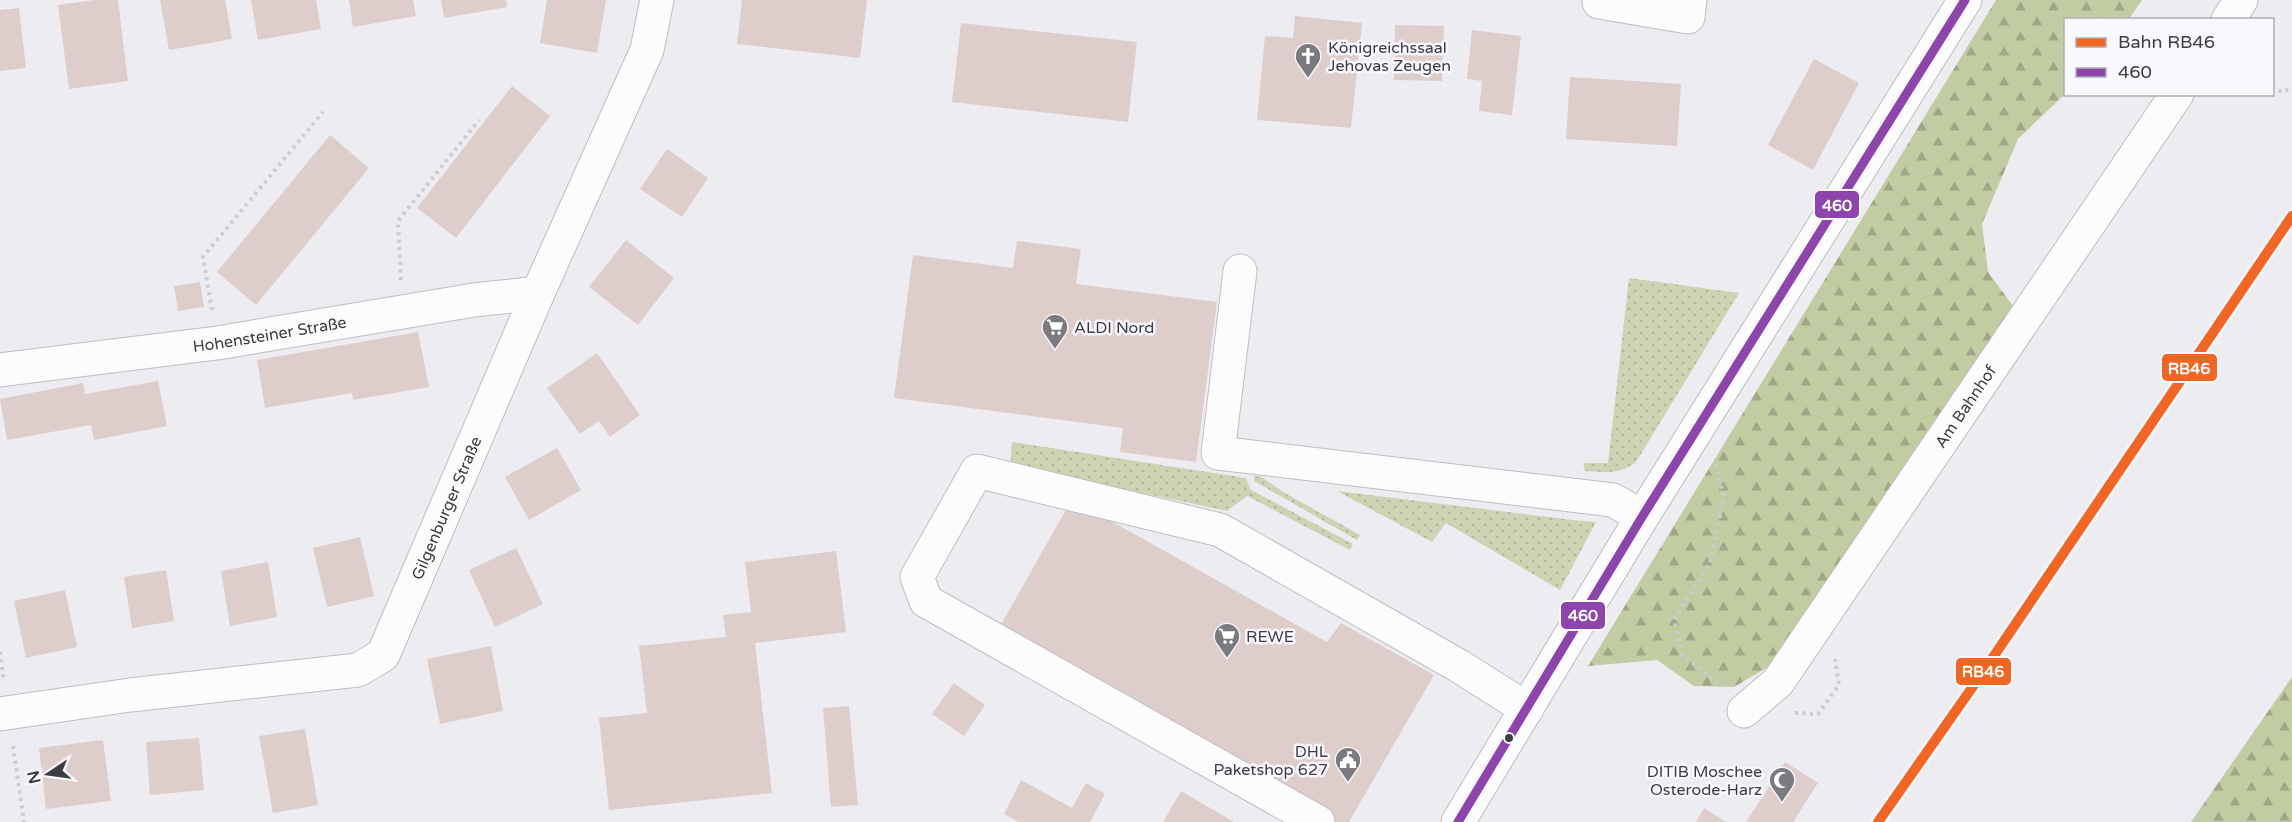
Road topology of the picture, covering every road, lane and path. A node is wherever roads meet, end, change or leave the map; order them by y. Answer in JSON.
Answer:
{"nodes":[{"id":1,"x":657,"y":0,"type":"edge"},
{"id":2,"x":1690,"y":0,"type":"edge"},
{"id":3,"x":1965,"y":0,"type":"edge"},
{"id":4,"x":2241,"y":0,"type":"edge"},
{"id":5,"x":1595,"y":1,"type":"edge"},
{"id":6,"x":2229,"y":18,"type":"edge"},
{"id":7,"x":2274,"y":88,"type":"edge"},
{"id":8,"x":2292,"y":88,"type":"edge"},
{"id":9,"x":2176,"y":96,"type":"edge"},
{"id":10,"x":323,"y":112,"type":"dead end"},
{"id":11,"x":479,"y":120,"type":"dead end"},
{"id":12,"x":1240,"y":271,"type":"dead end"},
{"id":13,"x":538,"y":293,"type":"junction"},
{"id":14,"x":404,"y":313,"type":"junction"},
{"id":15,"x":218,"y":343,"type":"junction"},
{"id":16,"x":0,"y":370,"type":"edge"},
{"id":17,"x":1691,"y":440,"type":"junction"},
{"id":18,"x":1642,"y":517,"type":"junction"},
{"id":19,"x":1747,"y":708,"type":"joint"},
{"id":20,"x":1527,"y":709,"type":"junction"},
{"id":21,"x":4,"y":714,"type":"edge"},
{"id":22,"x":24,"y":822,"type":"edge"},
{"id":23,"x":1318,"y":822,"type":"edge"},
{"id":24,"x":1458,"y":822,"type":"edge"}],
"edges":[{"from":1,"to":13,"type":"street","name":"Gilgenburger Straße"},
{"from":2,"to":5,"type":"street"},
{"from":3,"to":17,"type":"street"},
{"from":4,"to":6,"type":"street"},
{"from":7,"to":8,"type":"path"},
{"from":9,"to":19,"type":"street","name":"Am Bahnhof"},
{"from":10,"to":15,"type":"path"},
{"from":11,"to":14,"type":"path"},
{"from":12,"to":18,"type":"street"},
{"from":13,"to":14,"type":"street","name":"Hohensteiner Straße"},
{"from":13,"to":21,"type":"street","name":"Gilgenburger Straße"},
{"from":14,"to":15,"type":"street","name":"Hohensteiner Straße"},
{"from":15,"to":16,"type":"street","name":"Hohensteiner Straße"},
{"from":17,"to":18,"type":"street"},
{"from":17,"to":19,"type":"path"},
{"from":18,"to":20,"type":"street"},
{"from":20,"to":23,"type":"street"},
{"from":20,"to":24,"type":"street"},
{"from":21,"to":22,"type":"path"}]}
